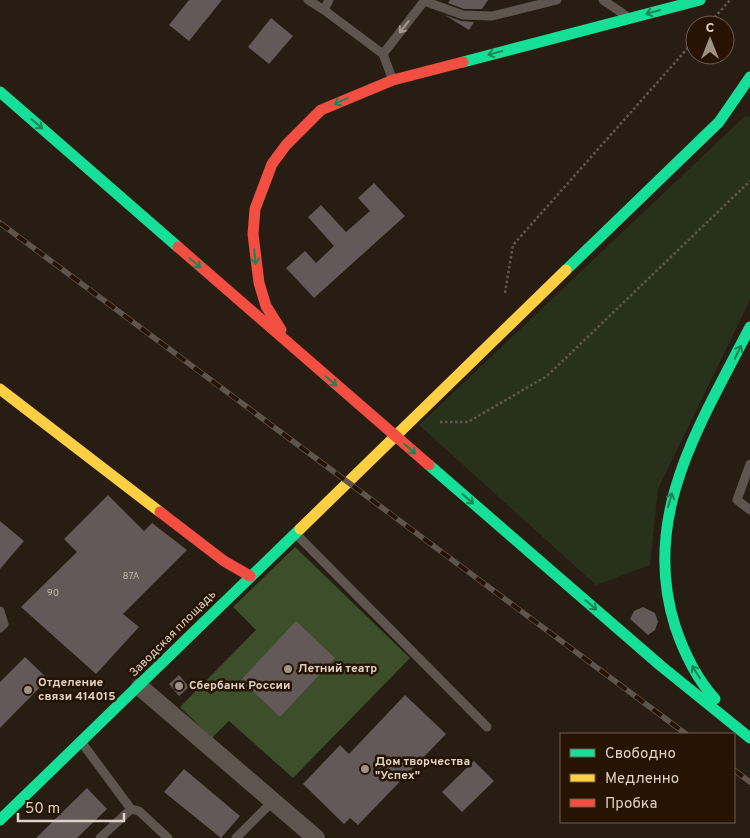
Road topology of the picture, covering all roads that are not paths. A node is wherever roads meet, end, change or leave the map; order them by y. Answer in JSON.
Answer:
{"nodes":[{"id":1,"x":308,"y":0,"type":"edge"},
{"id":2,"x":329,"y":0,"type":"edge"},
{"id":3,"x":425,"y":0,"type":"edge"},
{"id":4,"x":557,"y":0,"type":"edge"},
{"id":5,"x":603,"y":0,"type":"edge"},
{"id":6,"x":700,"y":0,"type":"edge"},
{"id":7,"x":324,"y":10,"type":"junction"},
{"id":8,"x":629,"y":18,"type":"junction"},
{"id":9,"x":383,"y":54,"type":"junction"},
{"id":10,"x":750,"y":77,"type":"edge"},
{"id":11,"x":393,"y":80,"type":"junction"},
{"id":12,"x":0,"y":92,"type":"edge"},
{"id":13,"x":742,"y":106,"type":"dead end"},
{"id":14,"x":719,"y":122,"type":"junction"},
{"id":15,"x":750,"y":328,"type":"edge"},
{"id":16,"x":300,"y":354,"type":"junction"},
{"id":17,"x":0,"y":389,"type":"edge"},
{"id":18,"x":750,"y":464,"type":"edge"},
{"id":19,"x":750,"y":510,"type":"edge"},
{"id":20,"x":295,"y":533,"type":"junction"},
{"id":21,"x":250,"y":576,"type":"junction"},
{"id":22,"x":0,"y":612,"type":"edge"},
{"id":23,"x":0,"y":628,"type":"edge"},
{"id":24,"x":140,"y":687,"type":"junction"},
{"id":25,"x":487,"y":727,"type":"dead end"},
{"id":26,"x":750,"y":737,"type":"edge"},
{"id":27,"x":82,"y":743,"type":"junction"},
{"id":28,"x":274,"y":800,"type":"junction"},
{"id":29,"x":131,"y":810,"type":"junction"},
{"id":30,"x":0,"y":820,"type":"edge"},
{"id":31,"x":100,"y":838,"type":"edge"},
{"id":32,"x":168,"y":838,"type":"edge"},
{"id":33,"x":236,"y":838,"type":"edge"},
{"id":34,"x":316,"y":838,"type":"edge"}],
"edges":[{"from":1,"to":7,"type":"lane"},
{"from":2,"to":7,"type":"lane"},
{"from":3,"to":4,"type":"lane"},
{"from":3,"to":9,"type":"lane","one_way":true},
{"from":5,"to":8,"type":"lane"},
{"from":6,"to":8,"type":"main road","one_way":true},
{"from":7,"to":9,"type":"lane"},
{"from":8,"to":11,"type":"main road","one_way":true},
{"from":9,"to":11,"type":"lane"},
{"from":10,"to":14,"type":"main road"},
{"from":11,"to":16,"type":"main road","one_way":true},
{"from":12,"to":16,"type":"main road","one_way":true},
{"from":13,"to":14,"type":"main road"},
{"from":14,"to":20,"type":"main road","name":"Заводская площадь"},
{"from":26,"to":15,"type":"main road","one_way":true},
{"from":16,"to":26,"type":"main road","one_way":true},
{"from":17,"to":21,"type":"main road"},
{"from":18,"to":19,"type":"lane"},
{"from":20,"to":21,"type":"main road","name":"Заводская площадь"},
{"from":20,"to":25,"type":"lane"},
{"from":21,"to":24,"type":"main road","name":"Заводская площадь"},
{"from":22,"to":23,"type":"lane"},
{"from":24,"to":27,"type":"main road","name":"Заводская площадь"},
{"from":24,"to":28,"type":"street"},
{"from":27,"to":29,"type":"lane"},
{"from":27,"to":30,"type":"main road","name":"Заводская площадь"},
{"from":28,"to":33,"type":"lane"},
{"from":28,"to":34,"type":"street"},
{"from":29,"to":31,"type":"lane"},
{"from":29,"to":32,"type":"lane"}]}
